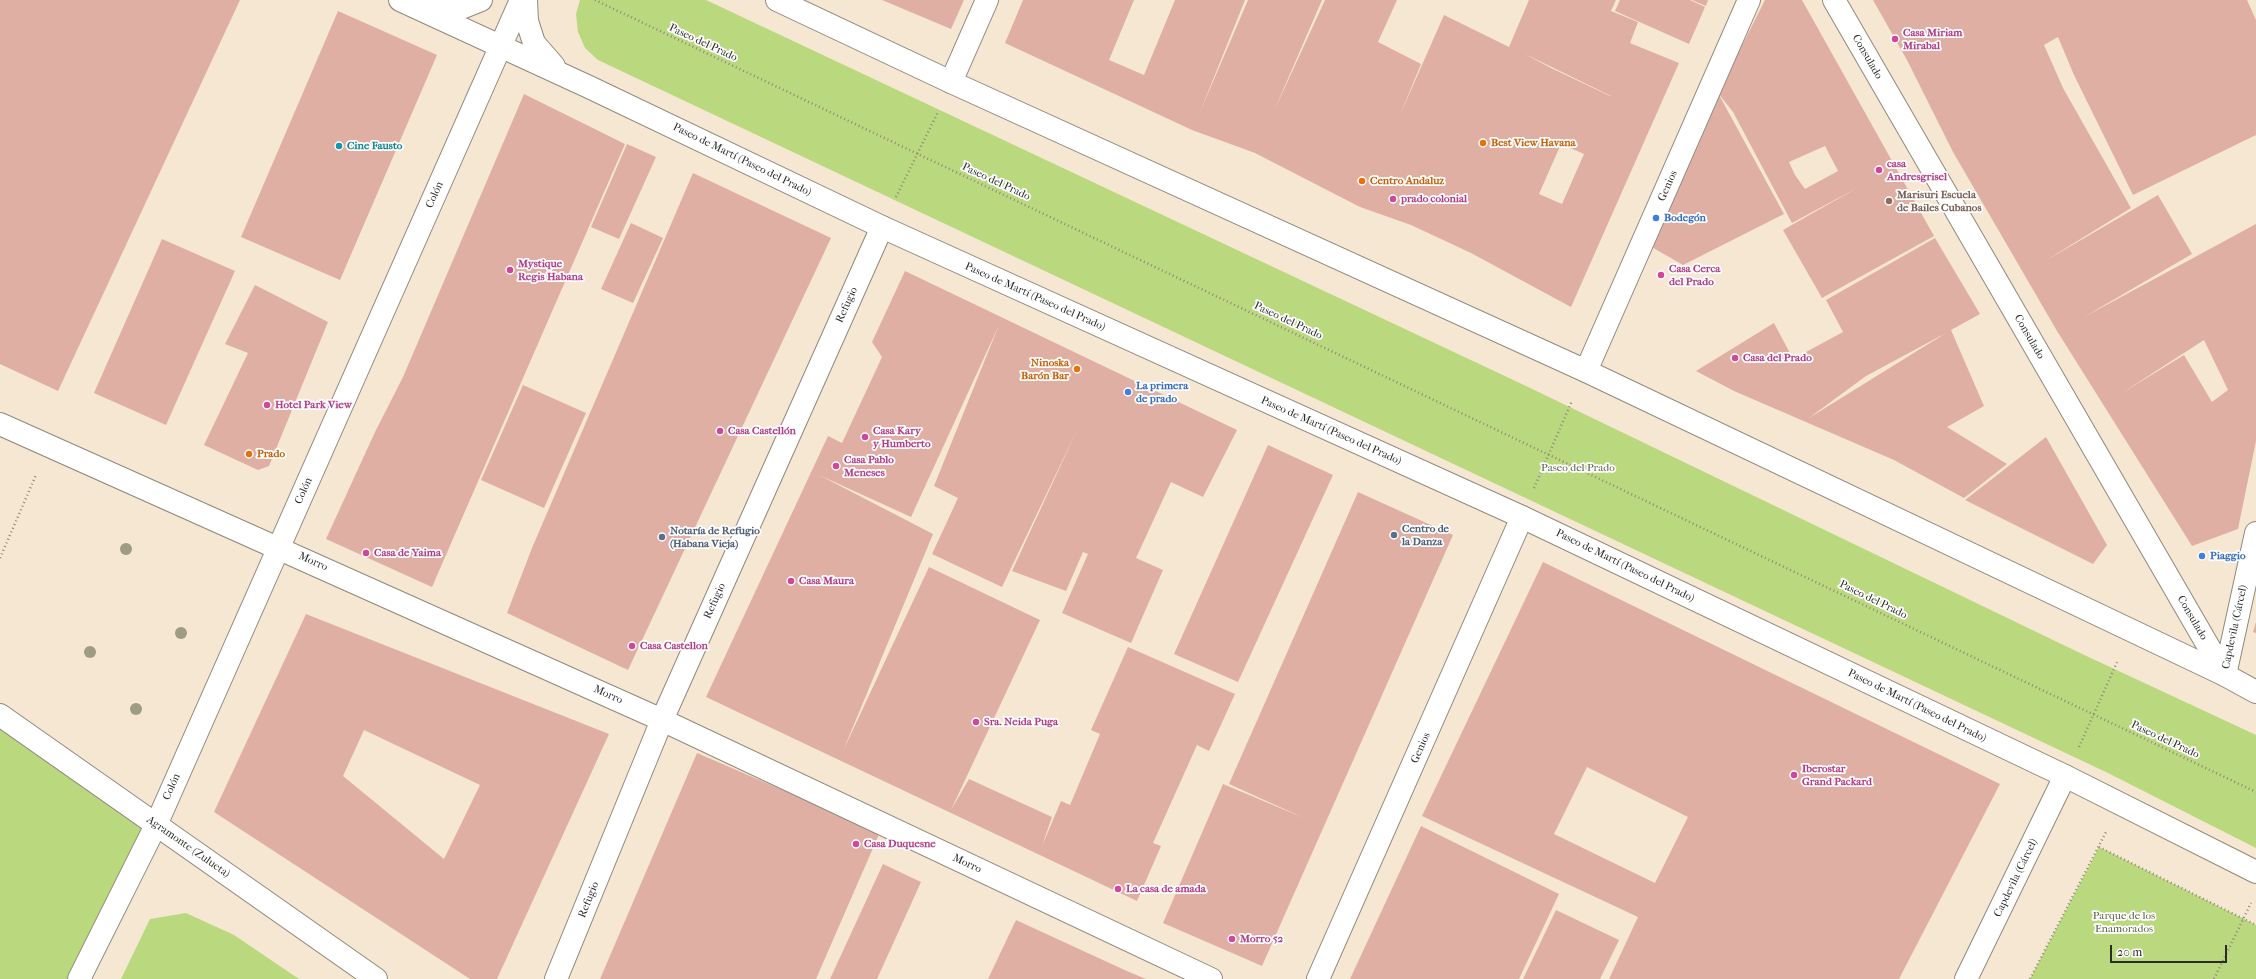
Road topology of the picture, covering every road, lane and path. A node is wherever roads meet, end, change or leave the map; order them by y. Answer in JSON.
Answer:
{"nodes":[{"id":1,"x":481,"y":0,"type":"edge"},
{"id":2,"x":521,"y":0,"type":"edge"},
{"id":3,"x":526,"y":0,"type":"edge"},
{"id":4,"x":595,"y":0,"type":"edge"},
{"id":5,"x":777,"y":0,"type":"edge"},
{"id":6,"x":987,"y":0,"type":"edge"},
{"id":7,"x":1749,"y":0,"type":"edge"},
{"id":8,"x":1834,"y":0,"type":"edge"},
{"id":9,"x":403,"y":2,"type":"edge"},
{"id":10,"x":501,"y":45,"type":"junction"},
{"id":11,"x":570,"y":78,"type":"junction"},
{"id":12,"x":951,"y":82,"type":"junction"},
{"id":13,"x":918,"y":154,"type":"junction"},
{"id":14,"x":882,"y":227,"type":"junction"},
{"id":15,"x":1586,"y":371,"type":"junction"},
{"id":16,"x":0,"y":424,"type":"edge"},
{"id":17,"x":49,"y":445,"type":"junction"},
{"id":18,"x":1548,"y":454,"type":"junction"},
{"id":19,"x":1522,"y":517,"type":"junction"},
{"id":20,"x":2256,"y":533,"type":"edge"},
{"id":21,"x":280,"y":548,"type":"junction"},
{"id":22,"x":0,"y":558,"type":"edge"},
{"id":23,"x":2131,"y":630,"type":"junction"},
{"id":24,"x":2225,"y":675,"type":"junction"},
{"id":25,"x":2256,"y":692,"type":"edge"},
{"id":26,"x":0,"y":715,"type":"edge"},
{"id":27,"x":2094,"y":715,"type":"junction"},
{"id":28,"x":662,"y":720,"type":"junction"},
{"id":29,"x":2065,"y":776,"type":"junction"},
{"id":30,"x":2256,"y":792,"type":"edge"},
{"id":31,"x":156,"y":825,"type":"junction"},
{"id":32,"x":2256,"y":872,"type":"edge"},
{"id":33,"x":2253,"y":900,"type":"dead end"},
{"id":34,"x":2243,"y":919,"type":"junction"},
{"id":35,"x":2256,"y":925,"type":"edge"},
{"id":36,"x":79,"y":979,"type":"edge"},
{"id":37,"x":376,"y":979,"type":"edge"},
{"id":38,"x":556,"y":979,"type":"edge"},
{"id":39,"x":1211,"y":979,"type":"edge"},
{"id":40,"x":1318,"y":979,"type":"edge"},
{"id":41,"x":1966,"y":979,"type":"edge"},
{"id":42,"x":2030,"y":979,"type":"edge"},
{"id":43,"x":2214,"y":979,"type":"edge"}],
"edges":[{"from":1,"to":9,"type":"street"},
{"from":2,"to":10,"type":"street","name":"Colón"},
{"from":3,"to":11,"type":"street"},
{"from":4,"to":13,"type":"path","name":"Paseo del Prado"},
{"from":5,"to":12,"type":"street"},
{"from":6,"to":12,"type":"street"},
{"from":7,"to":15,"type":"street","name":"Genios"},
{"from":8,"to":24,"type":"street","name":"Consulado"},
{"from":9,"to":10,"type":"street","name":"Paseo de Martí (Paseo del Prado)"},
{"from":10,"to":11,"type":"street","name":"Paseo de Martí (Paseo del Prado)"},
{"from":10,"to":21,"type":"street","name":"Colón"},
{"from":11,"to":14,"type":"street","name":"Paseo de Martí (Paseo del Prado)"},
{"from":12,"to":13,"type":"path"},
{"from":12,"to":15,"type":"street"},
{"from":13,"to":14,"type":"path"},
{"from":13,"to":18,"type":"path","name":"Paseo del Prado"},
{"from":14,"to":19,"type":"street","name":"Paseo de Martí (Paseo del Prado)"},
{"from":14,"to":28,"type":"street","name":"Refugio"},
{"from":15,"to":18,"type":"path"},
{"from":15,"to":23,"type":"street"},
{"from":16,"to":17,"type":"street","name":"Morro"},
{"from":17,"to":21,"type":"street","name":"Morro"},
{"from":17,"to":22,"type":"path"},
{"from":18,"to":19,"type":"path"},
{"from":18,"to":27,"type":"path","name":"Paseo del Prado"},
{"from":19,"to":29,"type":"street","name":"Paseo de Martí (Paseo del Prado)"},
{"from":19,"to":40,"type":"street","name":"Genios"},
{"from":20,"to":24,"type":"street","name":"Capdevila (Cárcel)"},
{"from":21,"to":28,"type":"street","name":"Morro"},
{"from":21,"to":31,"type":"street","name":"Colón"},
{"from":23,"to":24,"type":"street"},
{"from":23,"to":27,"type":"path"},
{"from":24,"to":25,"type":"street"},
{"from":26,"to":31,"type":"street","name":"Agramonte (Zulueta)"},
{"from":27,"to":29,"type":"path"},
{"from":27,"to":30,"type":"path","name":"Paseo del Prado"},
{"from":28,"to":38,"type":"street","name":"Refugio"},
{"from":28,"to":39,"type":"street","name":"Morro"},
{"from":29,"to":32,"type":"street","name":"Paseo de Martí (Paseo del Prado)"},
{"from":29,"to":41,"type":"street","name":"Capdevila (Cárcel)"},
{"from":31,"to":36,"type":"street","name":"Colón"},
{"from":31,"to":37,"type":"street","name":"Agramonte (Zulueta)"},
{"from":33,"to":34,"type":"path"},
{"from":34,"to":35,"type":"path"},
{"from":34,"to":42,"type":"path"},
{"from":34,"to":43,"type":"path"}]}
